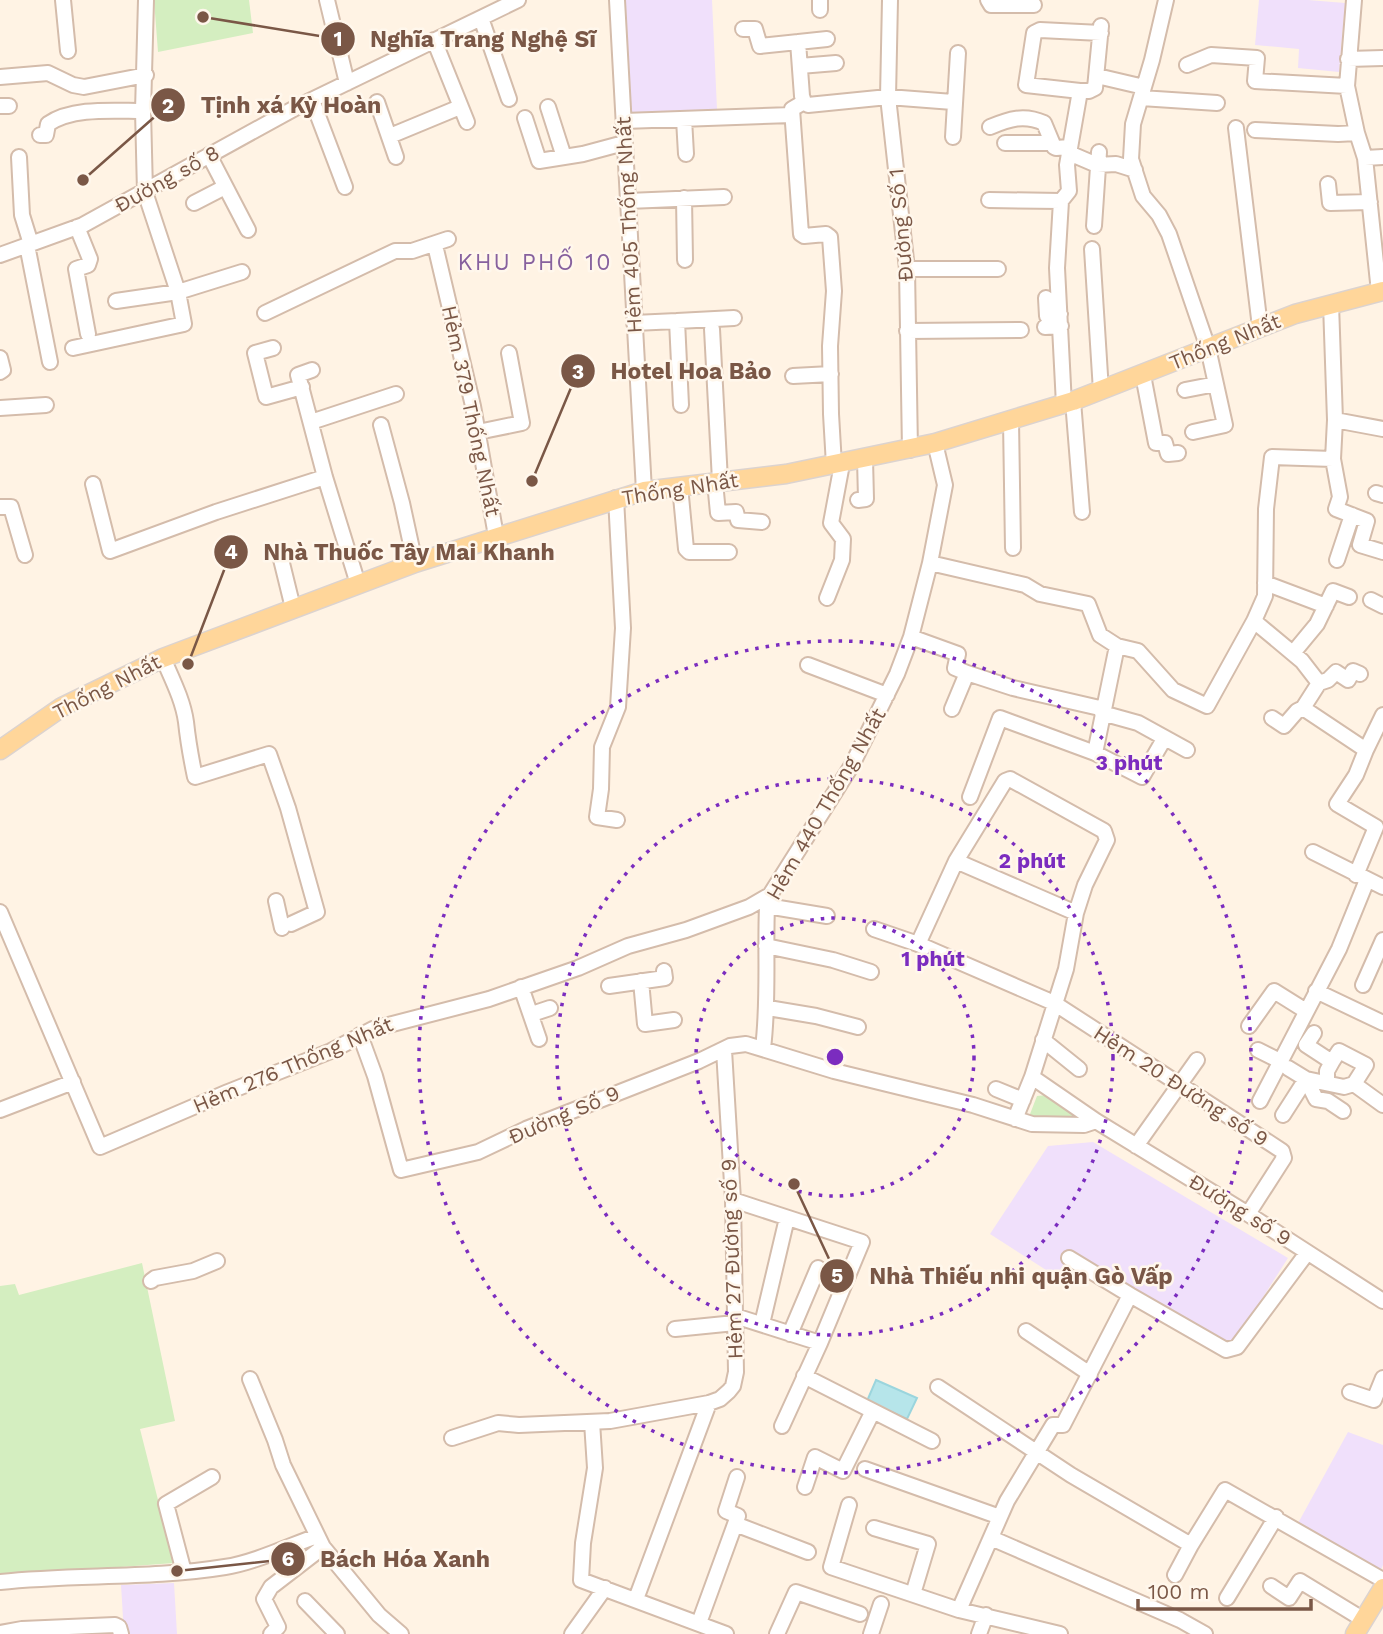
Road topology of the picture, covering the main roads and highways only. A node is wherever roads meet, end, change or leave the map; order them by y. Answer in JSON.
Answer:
{"nodes":[{"id":1,"x":1381,"y":291,"type":"edge"},
{"id":2,"x":0,"y":750,"type":"edge"},
{"id":3,"x":1383,"y":1588,"type":"edge"},
{"id":4,"x":1359,"y":1627,"type":"edge"}],
"edges":[{"from":1,"to":2,"type":"main road","name":"Thống Nhất"},
{"from":3,"to":4,"type":"main road"}]}
